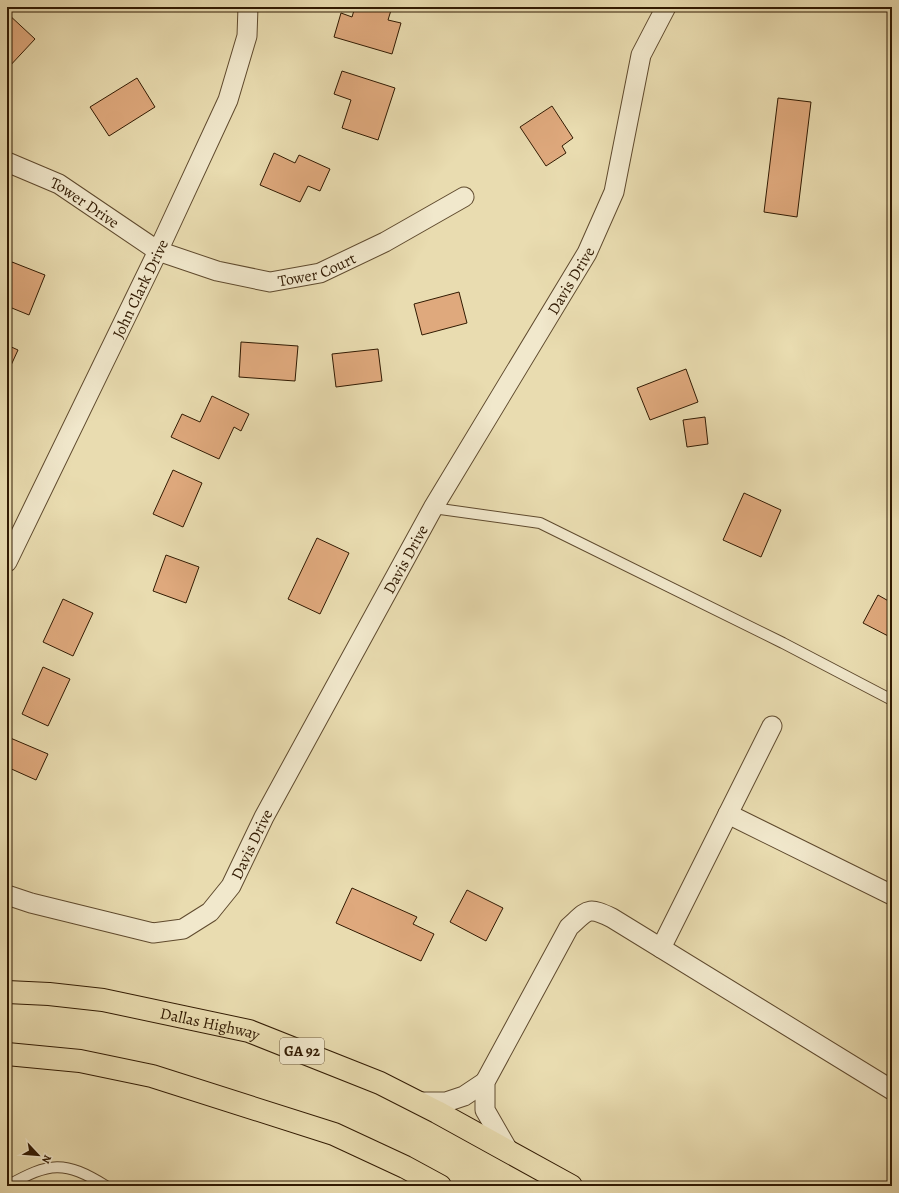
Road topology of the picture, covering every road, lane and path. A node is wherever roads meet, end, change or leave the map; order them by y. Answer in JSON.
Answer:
{"nodes":[{"id":1,"x":248,"y":7,"type":"edge"},
{"id":2,"x":666,"y":7,"type":"edge"},
{"id":3,"x":7,"y":162,"type":"edge"},
{"id":4,"x":464,"y":197,"type":"dead end"},
{"id":5,"x":158,"y":251,"type":"junction"},
{"id":6,"x":433,"y":508,"type":"junction"},
{"id":7,"x":7,"y":562,"type":"edge"},
{"id":8,"x":892,"y":700,"type":"edge"},
{"id":9,"x":772,"y":726,"type":"dead end"},
{"id":10,"x":728,"y":814,"type":"junction"},
{"id":11,"x":7,"y":895,"type":"edge"},
{"id":12,"x":892,"y":895,"type":"edge"},
{"id":13,"x":661,"y":948,"type":"junction"},
{"id":14,"x":7,"y":992,"type":"edge"},
{"id":15,"x":7,"y":1054,"type":"edge"},
{"id":16,"x":485,"y":1082,"type":"junction"},
{"id":17,"x":892,"y":1090,"type":"edge"},
{"id":18,"x":418,"y":1102,"type":"junction"},
{"id":19,"x":508,"y":1150,"type":"junction"},
{"id":20,"x":7,"y":1186,"type":"edge"},
{"id":21,"x":106,"y":1186,"type":"edge"},
{"id":22,"x":440,"y":1186,"type":"edge"},
{"id":23,"x":571,"y":1186,"type":"edge"}],
"edges":[{"from":1,"to":5,"type":"street","name":"John Clark Drive"},
{"from":2,"to":6,"type":"street","name":"Davis Drive"},
{"from":3,"to":5,"type":"street","name":"Tower Drive"},
{"from":4,"to":5,"type":"street","name":"Tower Court"},
{"from":5,"to":7,"type":"street","name":"John Clark Drive"},
{"from":6,"to":8,"type":"lane"},
{"from":6,"to":11,"type":"street","name":"Davis Drive"},
{"from":9,"to":10,"type":"street"},
{"from":10,"to":12,"type":"street"},
{"from":10,"to":13,"type":"street"},
{"from":13,"to":16,"type":"street"},
{"from":13,"to":17,"type":"street"},
{"from":14,"to":18,"type":"main road","name":"Dallas Highway","number":"GA 92"},
{"from":15,"to":22,"type":"main road"},
{"from":16,"to":18,"type":"street"},
{"from":16,"to":19,"type":"street"},
{"from":18,"to":19,"type":"main road","name":"Dallas Highway","number":"GA 92"},
{"from":19,"to":23,"type":"main road","name":"Dallas Highway","number":"GA 92"},
{"from":20,"to":21,"type":"lane"}]}
